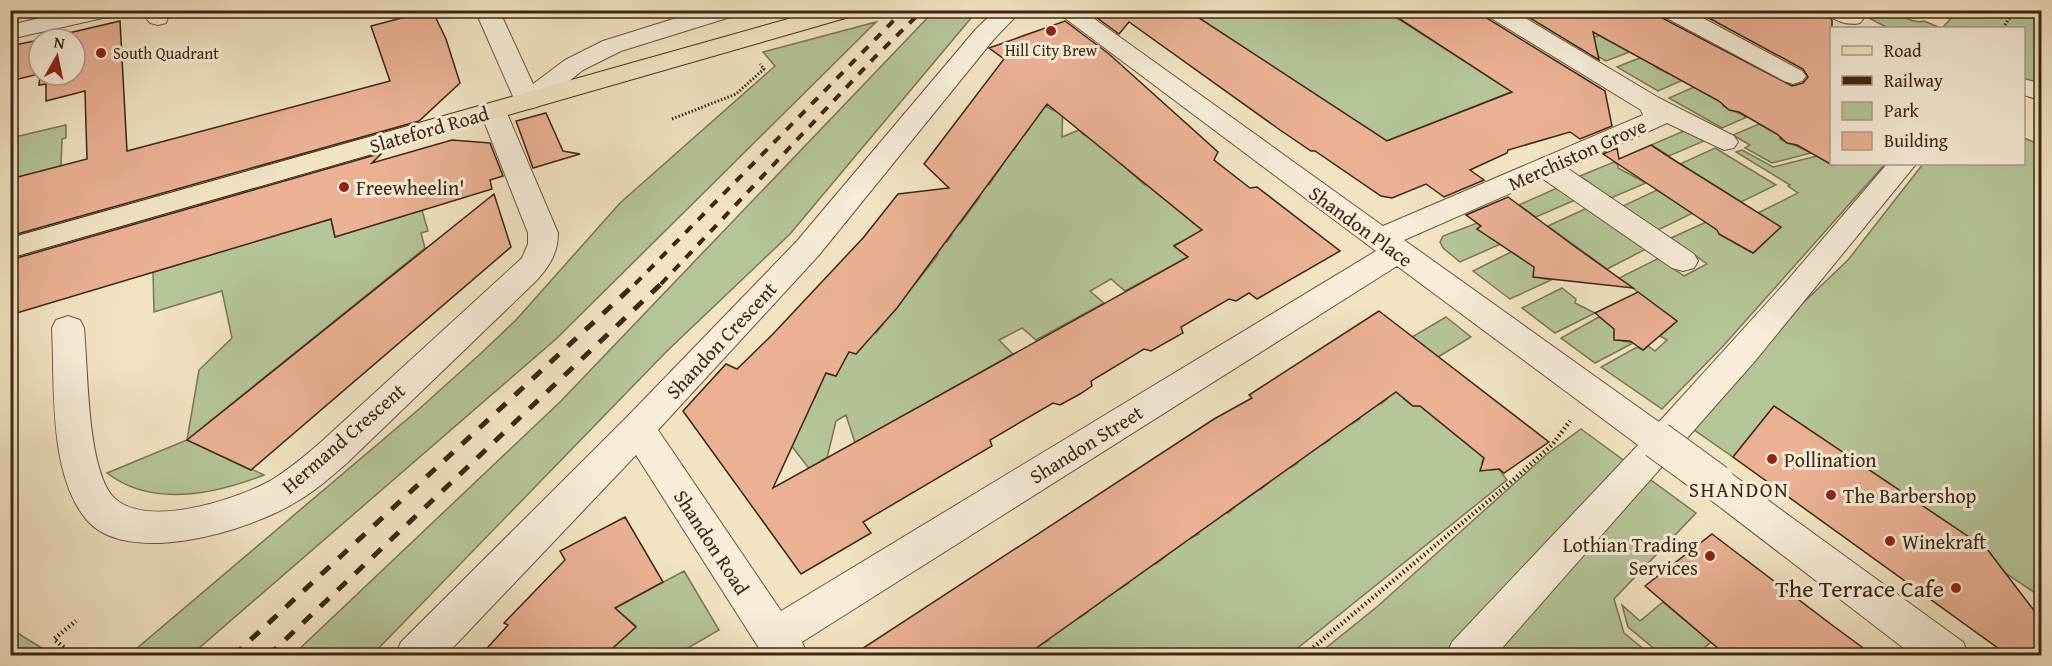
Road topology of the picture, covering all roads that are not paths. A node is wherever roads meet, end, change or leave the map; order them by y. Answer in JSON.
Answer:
{"nodes":[{"id":1,"x":108,"y":10,"type":"edge"},
{"id":2,"x":487,"y":10,"type":"edge"},
{"id":3,"x":848,"y":10,"type":"edge"},
{"id":4,"x":1010,"y":10,"type":"edge"},
{"id":5,"x":1066,"y":10,"type":"edge"},
{"id":6,"x":1494,"y":10,"type":"edge"},
{"id":7,"x":1669,"y":10,"type":"edge"},
{"id":8,"x":726,"y":11,"type":"edge"},
{"id":9,"x":10,"y":32,"type":"edge"},
{"id":10,"x":1792,"y":76,"type":"dead end"},
{"id":11,"x":2025,"y":87,"type":"edge"},
{"id":12,"x":2042,"y":93,"type":"edge"},
{"id":13,"x":528,"y":101,"type":"junction"},
{"id":14,"x":1650,"y":104,"type":"junction"},
{"id":15,"x":493,"y":111,"type":"junction"},
{"id":16,"x":1724,"y":142,"type":"dead end"},
{"id":17,"x":1901,"y":165,"type":"edge"},
{"id":18,"x":1547,"y":168,"type":"junction"},
{"id":19,"x":1388,"y":245,"type":"junction"},
{"id":20,"x":10,"y":249,"type":"edge"},
{"id":21,"x":1683,"y":261,"type":"dead end"},
{"id":22,"x":68,"y":328,"type":"dead end"},
{"id":23,"x":638,"y":429,"type":"junction"},
{"id":24,"x":781,"y":646,"type":"edge"},
{"id":25,"x":416,"y":656,"type":"edge"},
{"id":26,"x":1467,"y":656,"type":"edge"},
{"id":27,"x":1948,"y":656,"type":"edge"}],
"edges":[{"from":1,"to":9,"type":"street"},
{"from":2,"to":13,"type":"street"},
{"from":3,"to":13,"type":"main road","name":"Slateford Road"},
{"from":4,"to":23,"type":"street","name":"Shandon Crescent"},
{"from":5,"to":19,"type":"street","name":"Shandon Place"},
{"from":6,"to":14,"type":"street","name":"Merchiston Grove"},
{"from":7,"to":10,"type":"street"},
{"from":8,"to":13,"type":"street"},
{"from":11,"to":12,"type":"street"},
{"from":13,"to":15,"type":"main road","name":"Slateford Road"},
{"from":14,"to":16,"type":"street"},
{"from":14,"to":18,"type":"street","name":"Merchiston Grove"},
{"from":15,"to":20,"type":"main road","name":"Slateford Road"},
{"from":15,"to":22,"type":"street","name":"Hermand Crescent"},
{"from":17,"to":26,"type":"street"},
{"from":18,"to":19,"type":"street","name":"Merchiston Grove"},
{"from":18,"to":21,"type":"street"},
{"from":19,"to":24,"type":"street","name":"Shandon Street"},
{"from":19,"to":27,"type":"street","name":"Shandon Place","bridge":true},
{"from":23,"to":24,"type":"street","name":"Shandon Road"},
{"from":23,"to":25,"type":"street","name":"Shandon Crescent"}]}
